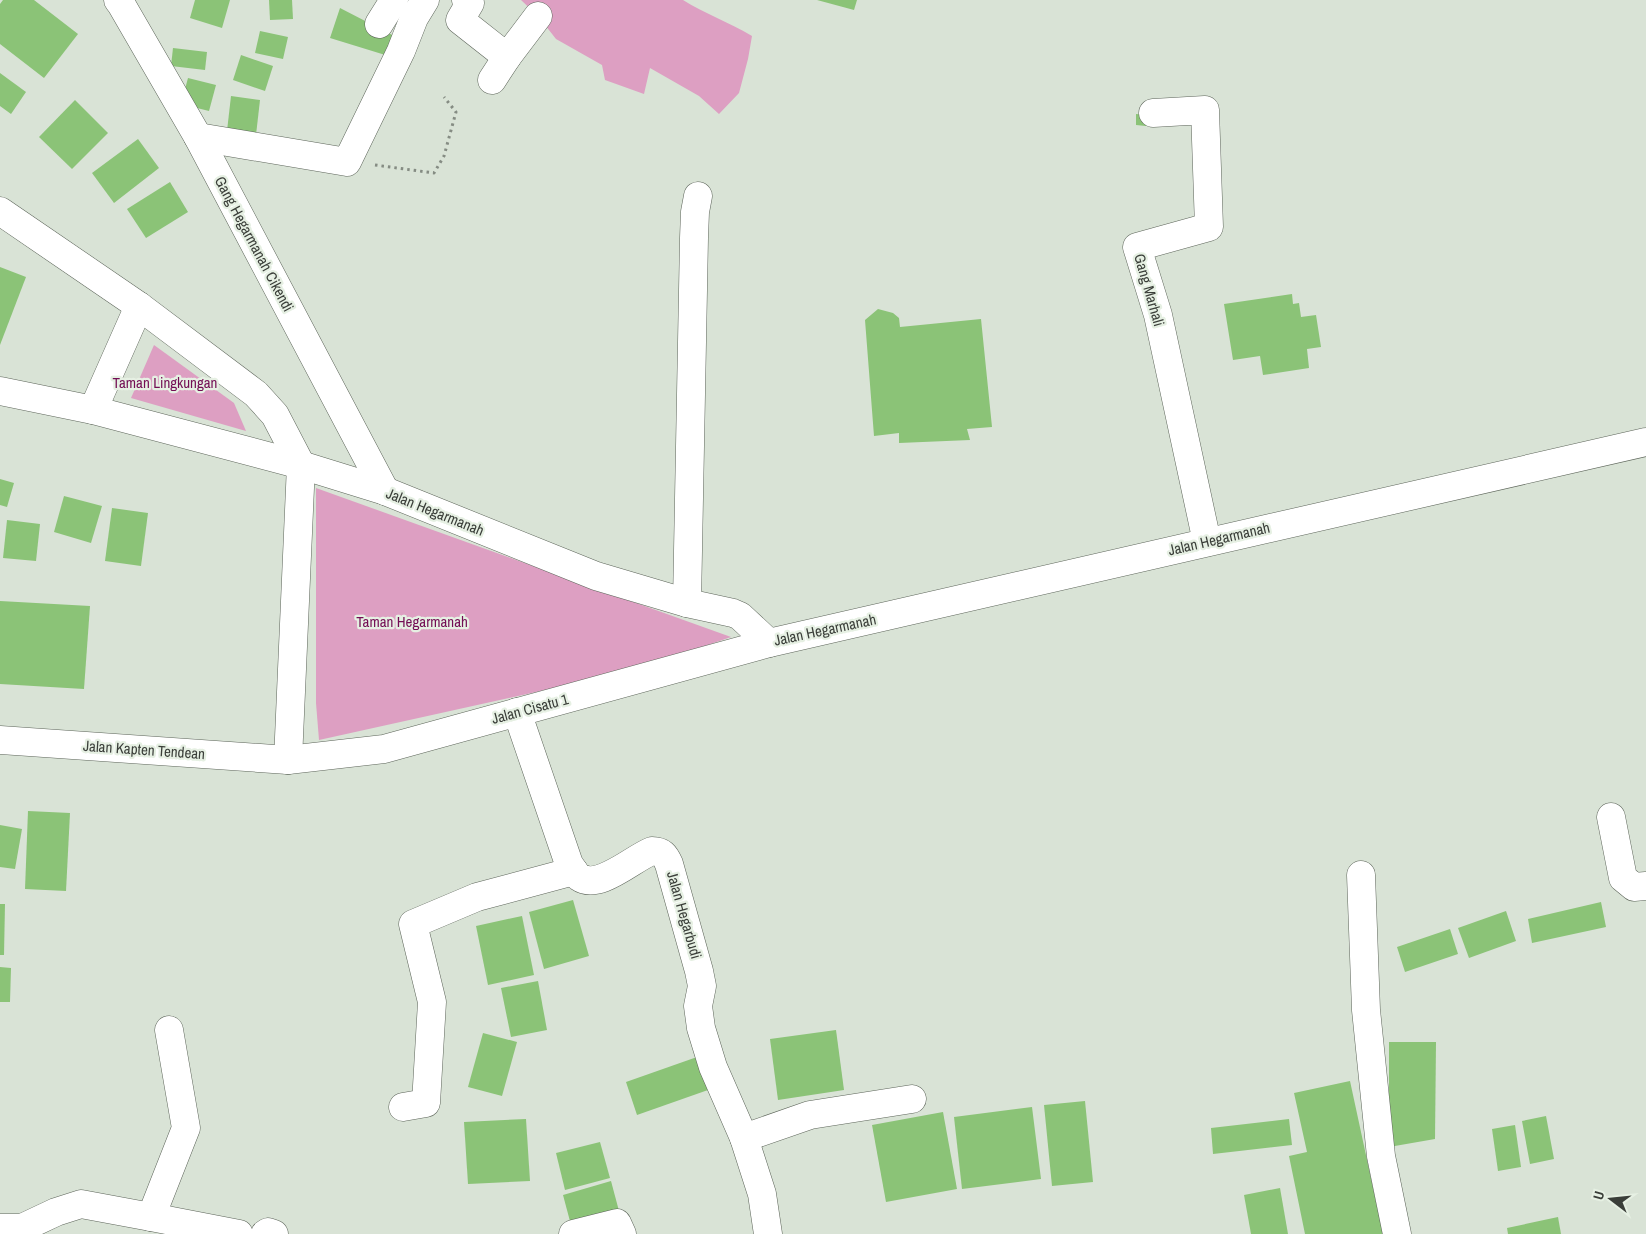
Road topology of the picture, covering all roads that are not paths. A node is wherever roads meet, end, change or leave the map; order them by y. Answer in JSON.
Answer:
{"nodes":[{"id":1,"x":118,"y":0,"type":"edge"},
{"id":2,"x":425,"y":0,"type":"edge"},
{"id":3,"x":466,"y":0,"type":"edge"},
{"id":4,"x":538,"y":16,"type":"dead end"},
{"id":5,"x":506,"y":57,"type":"junction"},
{"id":6,"x":492,"y":80,"type":"dead end"},
{"id":7,"x":1153,"y":113,"type":"dead end"},
{"id":8,"x":198,"y":137,"type":"junction"},
{"id":9,"x":698,"y":196,"type":"dead end"},
{"id":10,"x":0,"y":211,"type":"edge"},
{"id":11,"x":139,"y":306,"type":"junction"},
{"id":12,"x":0,"y":391,"type":"edge"},
{"id":13,"x":93,"y":410,"type":"junction"},
{"id":14,"x":1646,"y":442,"type":"edge"},
{"id":15,"x":301,"y":465,"type":"junction"},
{"id":16,"x":385,"y":491,"type":"junction"},
{"id":17,"x":1207,"y":542,"type":"junction"},
{"id":18,"x":687,"y":603,"type":"junction"},
{"id":19,"x":769,"y":644,"type":"junction"},
{"id":20,"x":517,"y":712,"type":"junction"},
{"id":21,"x":0,"y":740,"type":"edge"},
{"id":22,"x":288,"y":760,"type":"junction"},
{"id":23,"x":1612,"y":817,"type":"dead end"},
{"id":24,"x":574,"y":871,"type":"junction"},
{"id":25,"x":1361,"y":874,"type":"dead end"},
{"id":26,"x":1646,"y":886,"type":"edge"},
{"id":27,"x":169,"y":1030,"type":"dead end"},
{"id":28,"x":912,"y":1099,"type":"dead end"},
{"id":29,"x":403,"y":1107,"type":"dead end"},
{"id":30,"x":744,"y":1138,"type":"junction"},
{"id":31,"x":151,"y":1218,"type":"junction"},
{"id":32,"x":0,"y":1228,"type":"edge"},
{"id":33,"x":239,"y":1234,"type":"edge"},
{"id":34,"x":265,"y":1234,"type":"edge"},
{"id":35,"x":274,"y":1234,"type":"edge"},
{"id":36,"x":572,"y":1234,"type":"edge"},
{"id":37,"x":622,"y":1234,"type":"edge"},
{"id":38,"x":768,"y":1234,"type":"edge"},
{"id":39,"x":1397,"y":1234,"type":"edge"}],
"edges":[{"from":1,"to":8,"type":"street","name":"Gang Hegarmanah Cikendi"},
{"from":2,"to":8,"type":"street"},
{"from":3,"to":5,"type":"street"},
{"from":4,"to":5,"type":"street"},
{"from":5,"to":6,"type":"street"},
{"from":7,"to":17,"type":"street","name":"Gang Marhali"},
{"from":8,"to":16,"type":"street","name":"Gang Hegarmanah Cikendi"},
{"from":9,"to":18,"type":"street"},
{"from":10,"to":11,"type":"street"},
{"from":11,"to":13,"type":"street"},
{"from":11,"to":15,"type":"street"},
{"from":12,"to":13,"type":"street","name":"Jalan Hegarmanah"},
{"from":13,"to":15,"type":"street","name":"Jalan Hegarmanah"},
{"from":14,"to":17,"type":"street","name":"Jalan Hegarmanah"},
{"from":15,"to":16,"type":"street","name":"Jalan Hegarmanah"},
{"from":15,"to":22,"type":"street"},
{"from":16,"to":18,"type":"street","name":"Jalan Hegarmanah"},
{"from":17,"to":19,"type":"street","name":"Jalan Hegarmanah"},
{"from":18,"to":19,"type":"street","name":"Jalan Hegarmanah"},
{"from":19,"to":20,"type":"street","name":"Jalan Cisatu 1"},
{"from":20,"to":22,"type":"street","name":"Jalan Cisatu 1"},
{"from":20,"to":24,"type":"street"},
{"from":21,"to":22,"type":"street","name":"Jalan Kapten Tendean"},
{"from":23,"to":26,"type":"street"},
{"from":24,"to":29,"type":"street"},
{"from":24,"to":30,"type":"street","name":"Jalan Hegarbudi"},
{"from":25,"to":39,"type":"street"},
{"from":27,"to":31,"type":"street"},
{"from":28,"to":30,"type":"street"},
{"from":30,"to":38,"type":"street","name":"Jalan Hegarbudi"},
{"from":31,"to":32,"type":"street"},
{"from":31,"to":33,"type":"street"},
{"from":34,"to":35,"type":"street"},
{"from":36,"to":37,"type":"street"}]}
